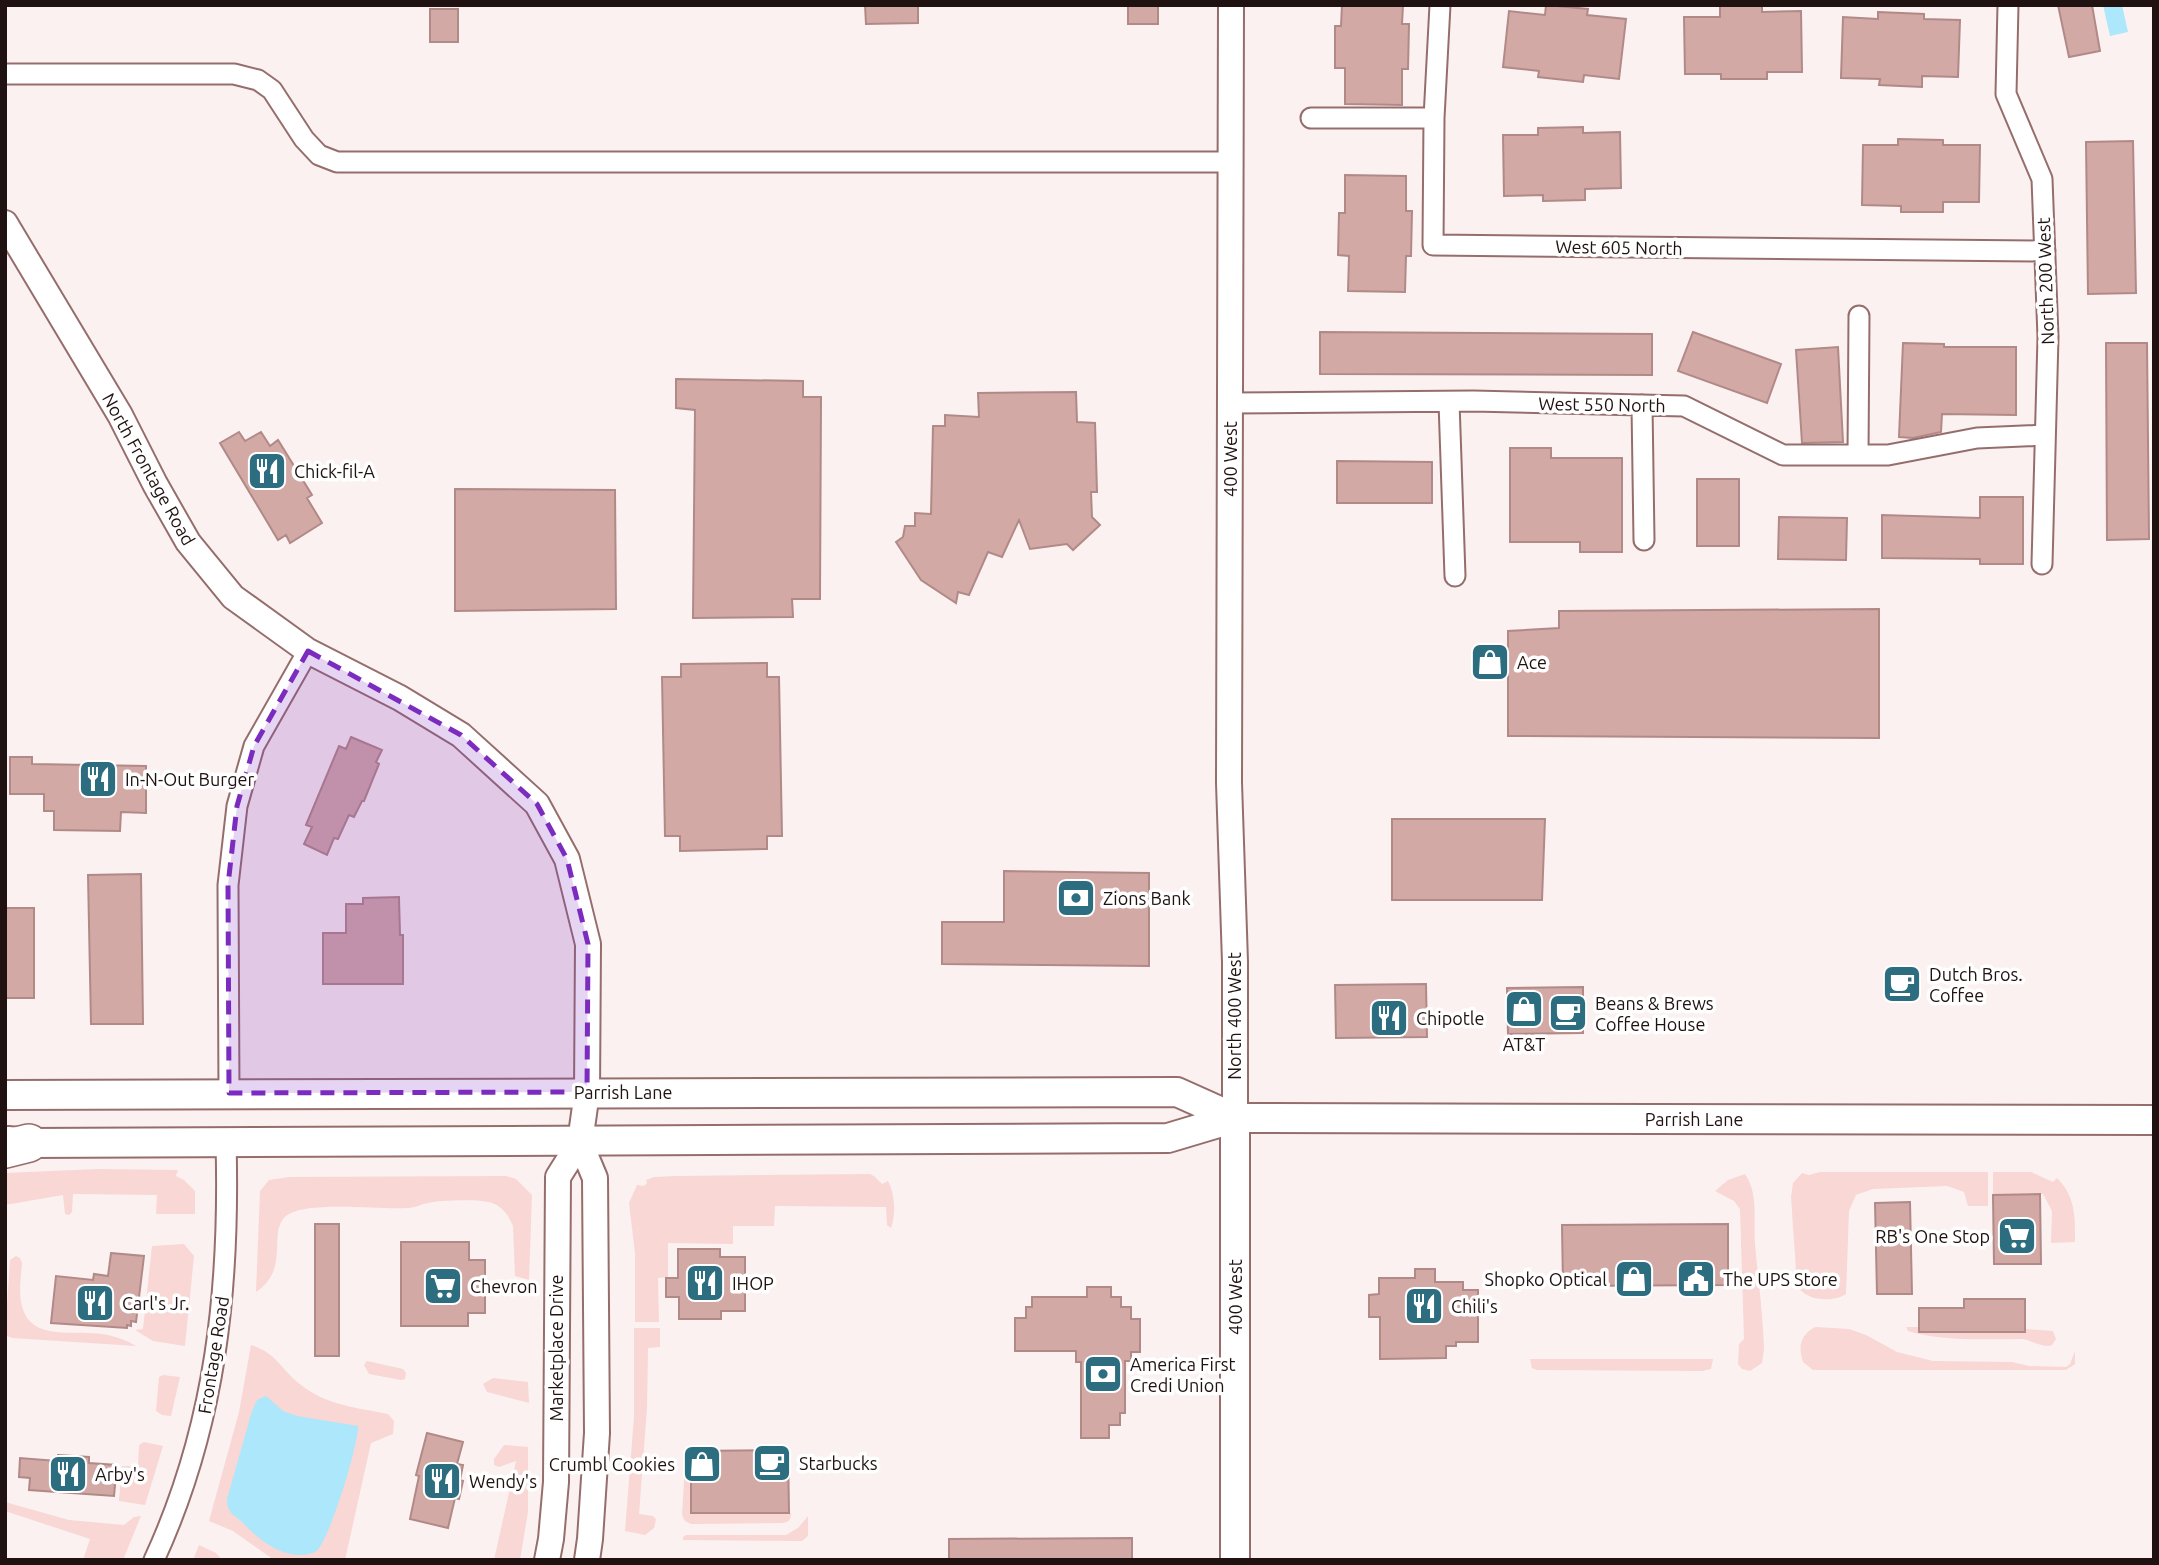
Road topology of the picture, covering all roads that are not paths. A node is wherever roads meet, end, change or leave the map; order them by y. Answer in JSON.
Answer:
{"nodes":[{"id":1,"x":1231,"y":5,"type":"edge"},
{"id":2,"x":1440,"y":5,"type":"edge"},
{"id":3,"x":2008,"y":5,"type":"edge"},
{"id":4,"x":5,"y":74,"type":"edge"},
{"id":5,"x":1311,"y":118,"type":"dead end"},
{"id":6,"x":1434,"y":118,"type":"junction"},
{"id":7,"x":1231,"y":162,"type":"junction"},
{"id":8,"x":5,"y":223,"type":"edge"},
{"id":9,"x":2045,"y":251,"type":"junction"},
{"id":10,"x":1859,"y":316,"type":"dead end"},
{"id":11,"x":1449,"y":402,"type":"junction"},
{"id":12,"x":1230,"y":403,"type":"junction"},
{"id":13,"x":1642,"y":405,"type":"junction"},
{"id":14,"x":2045,"y":435,"type":"junction"},
{"id":15,"x":1858,"y":455,"type":"junction"},
{"id":16,"x":1644,"y":540,"type":"dead end"},
{"id":17,"x":2042,"y":564,"type":"dead end"},
{"id":18,"x":1455,"y":576,"type":"dead end"},
{"id":19,"x":308,"y":651,"type":"junction"},
{"id":20,"x":1232,"y":913,"type":"joint"},
{"id":21,"x":587,"y":1092,"type":"junction"},
{"id":22,"x":229,"y":1093,"type":"junction"},
{"id":23,"x":5,"y":1094,"type":"edge"},
{"id":24,"x":1235,"y":1118,"type":"junction"},
{"id":25,"x":2154,"y":1120,"type":"edge"},
{"id":26,"x":226,"y":1142,"type":"junction"},
{"id":27,"x":580,"y":1142,"type":"junction"},
{"id":28,"x":13,"y":1144,"type":"edge"},
{"id":29,"x":154,"y":1560,"type":"edge"},
{"id":30,"x":547,"y":1560,"type":"edge"},
{"id":31,"x":587,"y":1560,"type":"edge"},
{"id":32,"x":1236,"y":1560,"type":"edge"}],
"edges":[{"from":1,"to":7,"type":"street","name":"400 West"},
{"from":2,"to":6,"type":"street","name":"West 605 North"},
{"from":3,"to":9,"type":"street","name":"North 200 West"},
{"from":4,"to":7,"type":"street"},
{"from":5,"to":6,"type":"street"},
{"from":6,"to":9,"type":"street","name":"West 605 North"},
{"from":7,"to":12,"type":"street","name":"400 West"},
{"from":8,"to":19,"type":"street","name":"North Frontage Road"},
{"from":9,"to":14,"type":"street","name":"North 200 West"},
{"from":10,"to":15,"type":"street"},
{"from":11,"to":12,"type":"street","name":"West 550 North"},
{"from":11,"to":13,"type":"street","name":"West 550 North"},
{"from":11,"to":18,"type":"street"},
{"from":12,"to":20,"type":"street","name":"400 West"},
{"from":13,"to":15,"type":"street","name":"West 550 North"},
{"from":13,"to":16,"type":"street"},
{"from":14,"to":15,"type":"street","name":"West 550 North"},
{"from":14,"to":17,"type":"street","name":"North 200 West"},
{"from":19,"to":21,"type":"street","name":"North Frontage Road"},
{"from":19,"to":22,"type":"street"},
{"from":20,"to":24,"type":"street","name":"North 400 West"},
{"from":21,"to":22,"type":"main road","name":"Parrish Lane"},
{"from":21,"to":24,"type":"main road","name":"Parrish Lane"},
{"from":21,"to":27,"type":"street","name":"Marketplace Drive"},
{"from":22,"to":23,"type":"main road","name":"Parrish Lane"},
{"from":24,"to":25,"type":"main road","name":"Parrish Lane"},
{"from":24,"to":27,"type":"main road","name":"Parrish Lane"},
{"from":24,"to":32,"type":"main road","name":"400 West"},
{"from":26,"to":27,"type":"main road","name":"Parrish Lane"},
{"from":26,"to":28,"type":"main road","name":"Parrish Lane"},
{"from":26,"to":29,"type":"street","name":"Frontage Road"},
{"from":27,"to":30,"type":"street","name":"Marketplace Drive"},
{"from":27,"to":31,"type":"street"}]}
